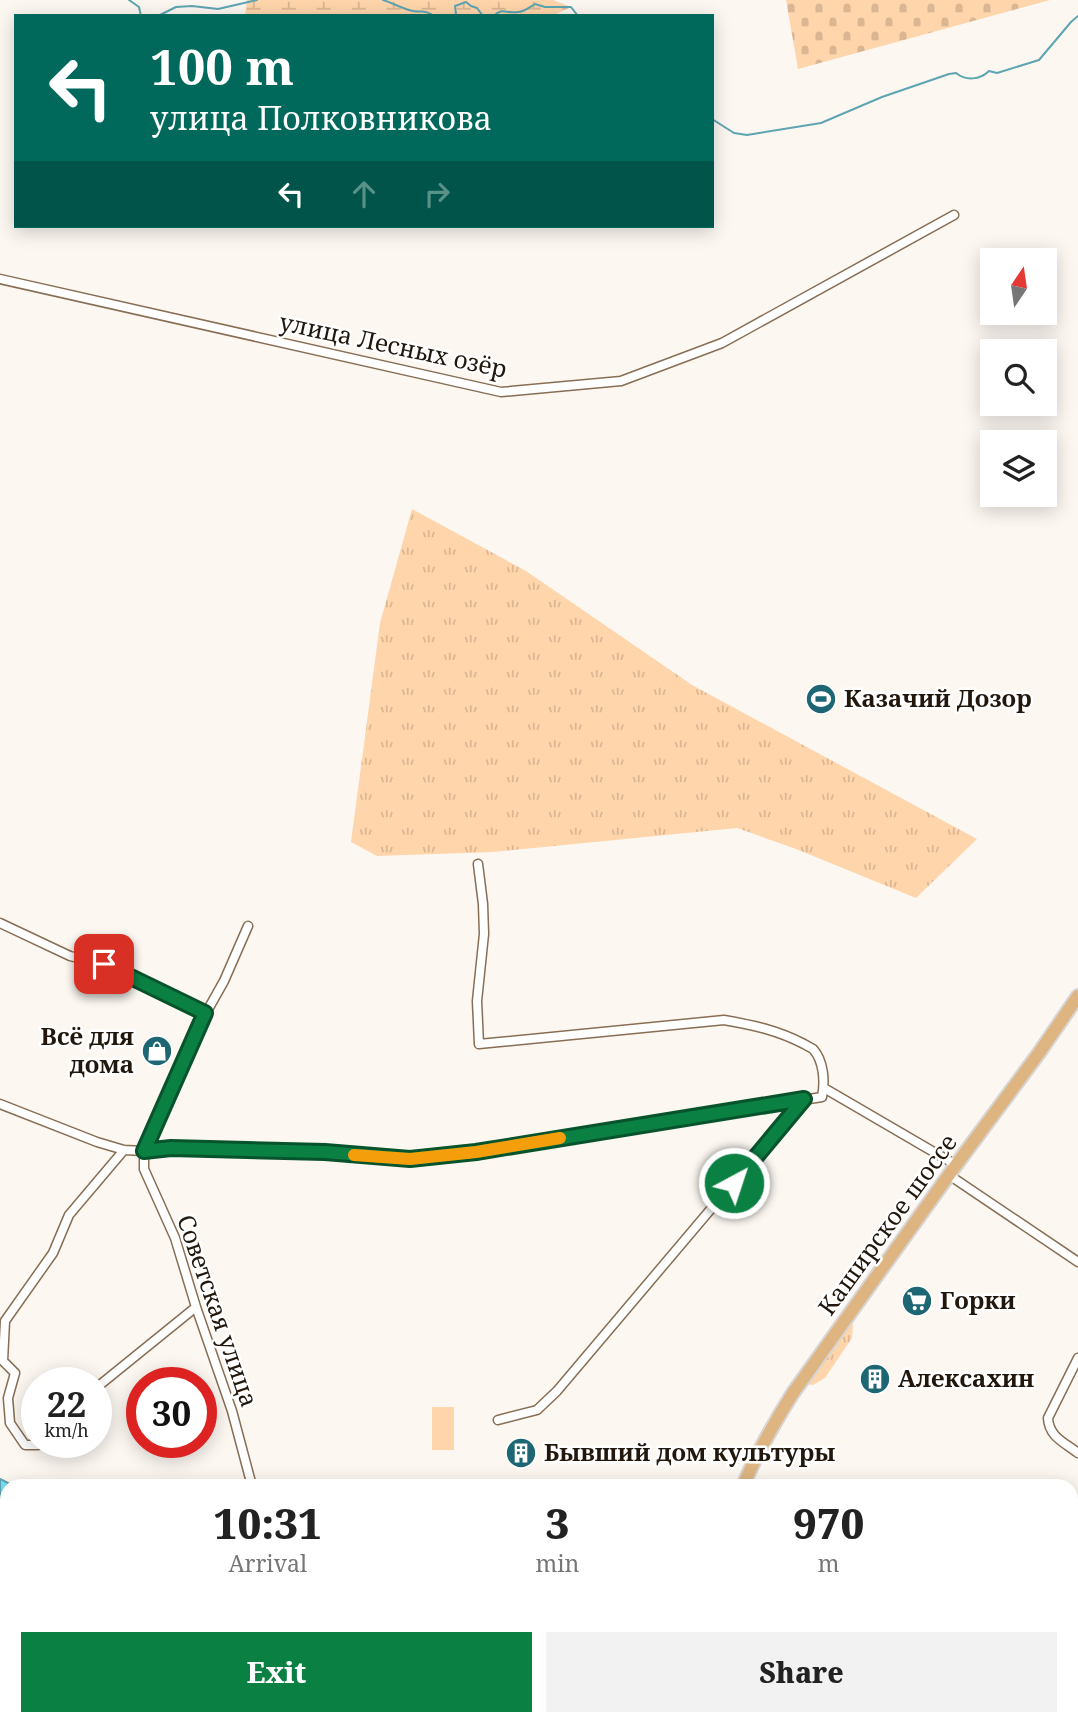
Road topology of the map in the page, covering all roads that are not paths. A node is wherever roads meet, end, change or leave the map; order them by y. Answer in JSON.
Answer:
{"nodes":[{"id":1,"x":954,"y":215,"type":"dead end"},
{"id":2,"x":0,"y":279,"type":"edge"},
{"id":3,"x":478,"y":864,"type":"dead end"},
{"id":4,"x":0,"y":923,"type":"edge"},
{"id":5,"x":248,"y":926,"type":"dead end"},
{"id":6,"x":1078,"y":996,"type":"edge"},
{"id":7,"x":205,"y":1013,"type":"junction"},
{"id":8,"x":824,"y":1088,"type":"junction"},
{"id":9,"x":804,"y":1099,"type":"junction"},
{"id":10,"x":0,"y":1104,"type":"edge"},
{"id":11,"x":124,"y":1150,"type":"junction"},
{"id":12,"x":144,"y":1151,"type":"junction"},
{"id":13,"x":952,"y":1170,"type":"junction"},
{"id":14,"x":1078,"y":1262,"type":"edge"},
{"id":15,"x":196,"y":1307,"type":"junction"},
{"id":16,"x":1078,"y":1358,"type":"edge"},
{"id":17,"x":112,"y":1375,"type":"edge"},
{"id":18,"x":498,"y":1420,"type":"dead end"},
{"id":19,"x":21,"y":1439,"type":"edge"},
{"id":20,"x":1078,"y":1453,"type":"edge"},
{"id":21,"x":250,"y":1479,"type":"edge"},
{"id":22,"x":746,"y":1479,"type":"edge"}],
"edges":[{"from":1,"to":2,"type":"street","name":"улица Лесных озёр"},
{"from":3,"to":8,"type":"street"},
{"from":4,"to":7,"type":"street"},
{"from":5,"to":7,"type":"street"},
{"from":6,"to":13,"type":"main road","name":"Каширское шоссе"},
{"from":7,"to":12,"type":"street"},
{"from":8,"to":9,"type":"street"},
{"from":8,"to":13,"type":"street"},
{"from":9,"to":12,"type":"street"},
{"from":9,"to":18,"type":"street"},
{"from":10,"to":11,"type":"street"},
{"from":11,"to":12,"type":"street"},
{"from":11,"to":19,"type":"street"},
{"from":12,"to":15,"type":"street","name":"Советская улица"},
{"from":13,"to":14,"type":"street"},
{"from":13,"to":22,"type":"main road","name":"Каширское шоссе"},
{"from":15,"to":17,"type":"street"},
{"from":15,"to":21,"type":"street","name":"Советская улица"},
{"from":16,"to":20,"type":"street"}]}
